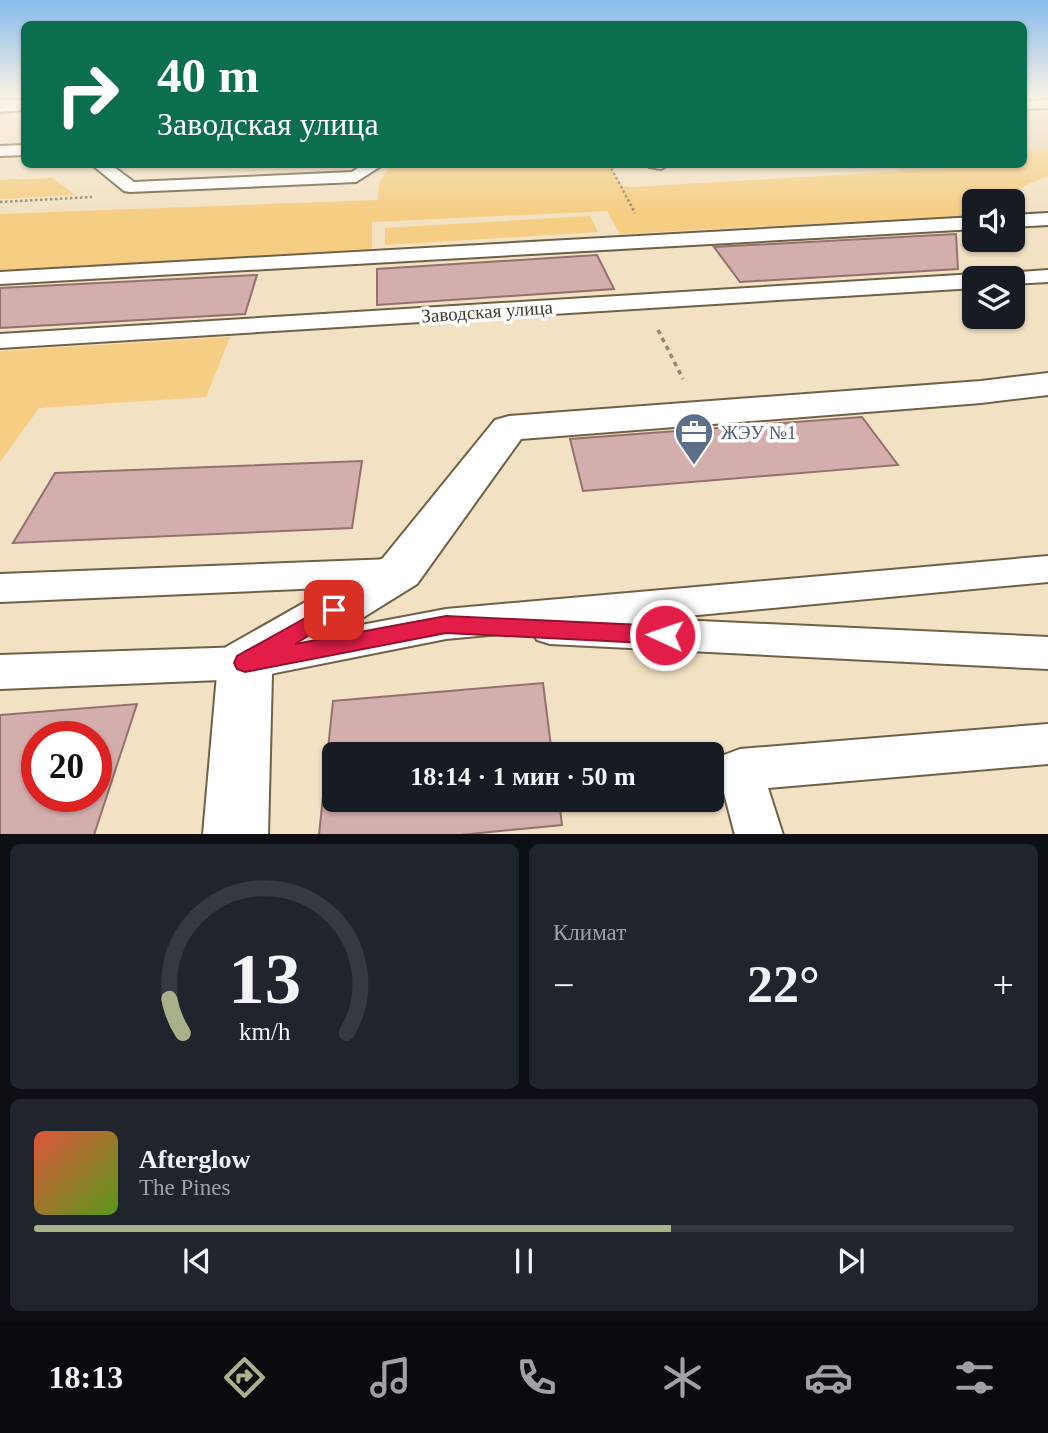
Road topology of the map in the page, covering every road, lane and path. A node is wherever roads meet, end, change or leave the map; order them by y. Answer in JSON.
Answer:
{"nodes":[{"id":1,"x":21,"y":150,"type":"edge"},
{"id":2,"x":0,"y":151,"type":"edge"},
{"id":3,"x":105,"y":168,"type":"edge"},
{"id":4,"x":370,"y":168,"type":"edge"},
{"id":5,"x":611,"y":168,"type":"edge"},
{"id":6,"x":622,"y":186,"type":"dead end"},
{"id":7,"x":91,"y":197,"type":"dead end"},
{"id":8,"x":0,"y":202,"type":"edge"},
{"id":9,"x":1048,"y":219,"type":"edge"},
{"id":10,"x":1025,"y":220,"type":"edge"},
{"id":11,"x":962,"y":224,"type":"edge"},
{"id":12,"x":1048,"y":276,"type":"edge"},
{"id":13,"x":1025,"y":277,"type":"edge"},
{"id":14,"x":0,"y":278,"type":"edge"},
{"id":15,"x":962,"y":282,"type":"edge"},
{"id":16,"x":643,"y":301,"type":"junction"},
{"id":17,"x":0,"y":341,"type":"edge"},
{"id":18,"x":1048,"y":384,"type":"edge"},
{"id":19,"x":701,"y":414,"type":"junction"},
{"id":20,"x":1048,"y":569,"type":"edge"},
{"id":21,"x":400,"y":571,"type":"junction"},
{"id":22,"x":0,"y":588,"type":"edge"},
{"id":23,"x":446,"y":624,"type":"junction"},
{"id":24,"x":1048,"y":653,"type":"edge"},
{"id":25,"x":245,"y":663,"type":"junction"},
{"id":26,"x":0,"y":672,"type":"edge"},
{"id":27,"x":1048,"y":744,"type":"edge"},
{"id":28,"x":236,"y":834,"type":"edge"},
{"id":29,"x":759,"y":834,"type":"edge"}],
"edges":[{"from":1,"to":2,"type":"lane"},
{"from":3,"to":4,"type":"lane"},
{"from":5,"to":6,"type":"path"},
{"from":7,"to":8,"type":"path"},
{"from":9,"to":10,"type":"lane"},
{"from":11,"to":14,"type":"lane"},
{"from":12,"to":13,"type":"lane"},
{"from":15,"to":16,"type":"lane","name":"Заводская улица"},
{"from":16,"to":17,"type":"lane","name":"Заводская улица"},
{"from":16,"to":19,"type":"path"},
{"from":18,"to":19,"type":"street"},
{"from":19,"to":21,"type":"street"},
{"from":20,"to":23,"type":"lane"},
{"from":21,"to":22,"type":"lane"},
{"from":21,"to":25,"type":"street"},
{"from":23,"to":24,"type":"lane"},
{"from":23,"to":25,"type":"lane"},
{"from":25,"to":26,"type":"lane"},
{"from":25,"to":28,"type":"street"},
{"from":27,"to":29,"type":"lane"}]}
